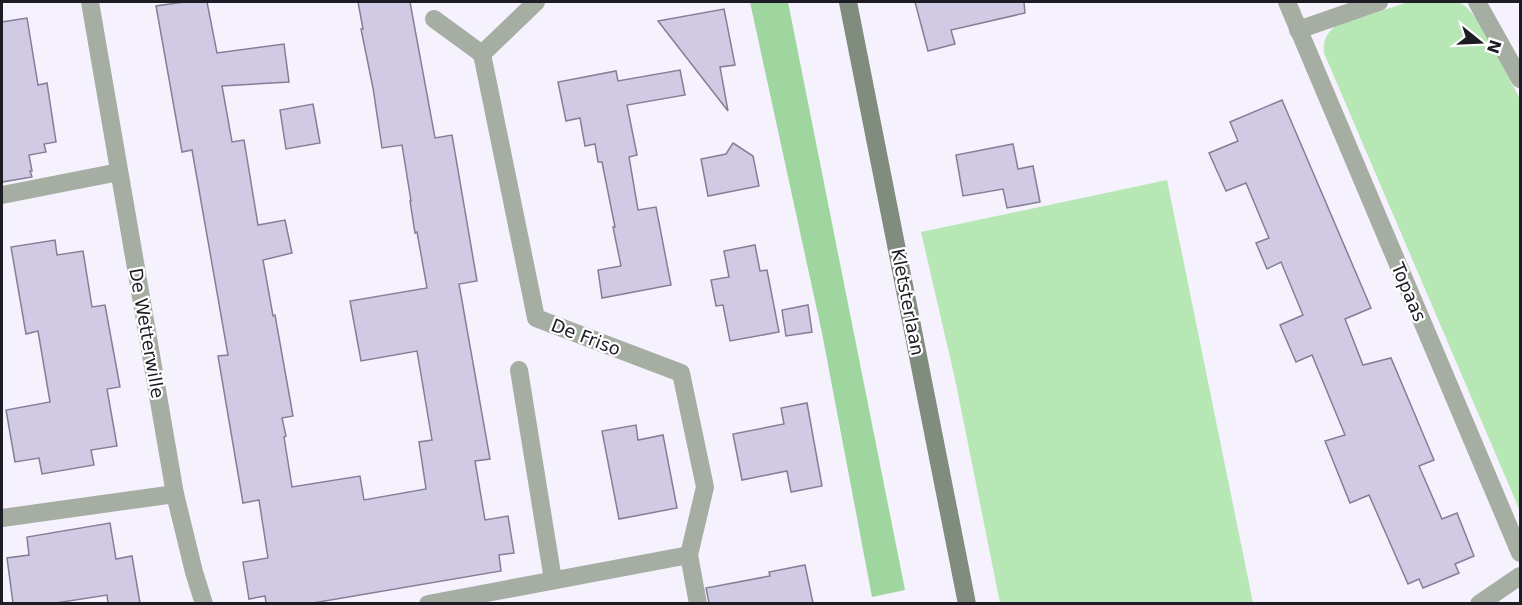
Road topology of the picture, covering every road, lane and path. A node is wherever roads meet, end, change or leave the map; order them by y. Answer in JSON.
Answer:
{"nodes":[{"id":1,"x":90,"y":2,"type":"edge"},
{"id":2,"x":536,"y":2,"type":"edge"},
{"id":3,"x":848,"y":2,"type":"edge"},
{"id":4,"x":1287,"y":2,"type":"edge"},
{"id":5,"x":1379,"y":2,"type":"edge"},
{"id":6,"x":1477,"y":2,"type":"edge"},
{"id":7,"x":434,"y":19,"type":"dead end"},
{"id":8,"x":1299,"y":30,"type":"junction"},
{"id":9,"x":482,"y":54,"type":"junction"},
{"id":10,"x":1521,"y":79,"type":"edge"},
{"id":11,"x":119,"y":172,"type":"junction"},
{"id":12,"x":2,"y":195,"type":"edge"},
{"id":13,"x":519,"y":370,"type":"dead end"},
{"id":14,"x":176,"y":494,"type":"junction"},
{"id":15,"x":2,"y":518,"type":"edge"},
{"id":16,"x":1521,"y":553,"type":"edge"},
{"id":17,"x":689,"y":555,"type":"junction"},
{"id":18,"x":1521,"y":576,"type":"edge"},
{"id":19,"x":553,"y":580,"type":"junction"},
{"id":20,"x":204,"y":603,"type":"edge"},
{"id":21,"x":428,"y":603,"type":"edge"},
{"id":22,"x":698,"y":603,"type":"edge"},
{"id":23,"x":967,"y":603,"type":"edge"},
{"id":24,"x":1479,"y":603,"type":"edge"}],
"edges":[{"from":1,"to":11,"type":"street","name":"De Wetterwille"},
{"from":2,"to":9,"type":"street"},
{"from":3,"to":23,"type":"main road","name":"Kletsterlaan"},
{"from":4,"to":8,"type":"street","name":"Topaas"},
{"from":5,"to":8,"type":"street"},
{"from":6,"to":10,"type":"street"},
{"from":7,"to":9,"type":"street"},
{"from":8,"to":16,"type":"street","name":"Topaas"},
{"from":9,"to":17,"type":"street","name":"De Friso"},
{"from":11,"to":12,"type":"street"},
{"from":11,"to":14,"type":"street","name":"De Wetterwille"},
{"from":13,"to":19,"type":"street"},
{"from":14,"to":15,"type":"street"},
{"from":14,"to":20,"type":"street","name":"De Wetterwille"},
{"from":17,"to":19,"type":"street"},
{"from":17,"to":22,"type":"street","name":"De Friso"},
{"from":18,"to":24,"type":"street"},
{"from":19,"to":21,"type":"street"}]}
